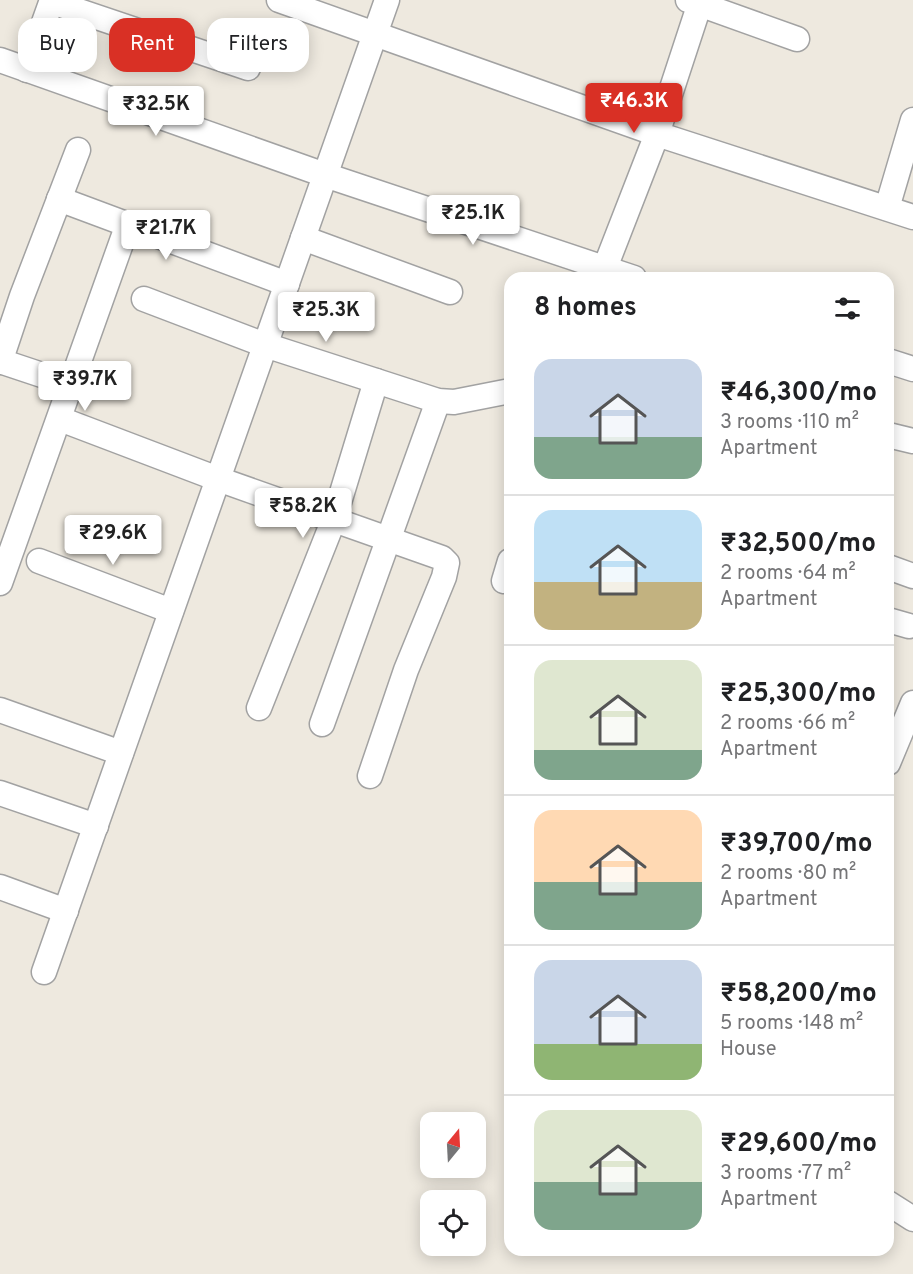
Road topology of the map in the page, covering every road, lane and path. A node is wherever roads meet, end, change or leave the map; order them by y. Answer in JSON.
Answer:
{"nodes":[{"id":1,"x":279,"y":0,"type":"edge"},
{"id":2,"x":387,"y":0,"type":"edge"},
{"id":3,"x":52,"y":1,"type":"edge"},
{"id":4,"x":697,"y":1,"type":"edge"},
{"id":5,"x":46,"y":18,"type":"edge"},
{"id":6,"x":375,"y":33,"type":"junction"},
{"id":7,"x":796,"y":39,"type":"dead end"},
{"id":8,"x":207,"y":54,"type":"edge"},
{"id":9,"x":0,"y":60,"type":"edge"},
{"id":10,"x":18,"y":67,"type":"edge"},
{"id":11,"x":33,"y":72,"type":"edge"},
{"id":12,"x":913,"y":120,"type":"edge"},
{"id":13,"x":657,"y":134,"type":"junction"},
{"id":14,"x":78,"y":150,"type":"dead end"},
{"id":15,"x":325,"y":175,"type":"junction"},
{"id":16,"x":59,"y":199,"type":"junction"},
{"id":17,"x":888,"y":208,"type":"junction"},
{"id":18,"x":913,"y":217,"type":"edge"},
{"id":19,"x":128,"y":224,"type":"junction"},
{"id":20,"x":303,"y":238,"type":"junction"},
{"id":21,"x":600,"y":272,"type":"edge"},
{"id":22,"x":603,"y":272,"type":"edge"},
{"id":23,"x":287,"y":284,"type":"junction"},
{"id":24,"x":450,"y":292,"type":"dead end"},
{"id":25,"x":144,"y":299,"type":"dead end"},
{"id":26,"x":266,"y":345,"type":"junction"},
{"id":27,"x":0,"y":362,"type":"edge"},
{"id":28,"x":894,"y":363,"type":"edge"},
{"id":29,"x":913,"y":369,"type":"edge"},
{"id":30,"x":376,"y":381,"type":"junction"},
{"id":31,"x":72,"y":385,"type":"junction"},
{"id":32,"x":504,"y":392,"type":"edge"},
{"id":33,"x":438,"y":401,"type":"junction"},
{"id":34,"x":60,"y":419,"type":"junction"},
{"id":35,"x":894,"y":436,"type":"edge"},
{"id":36,"x":913,"y":441,"type":"edge"},
{"id":37,"x":218,"y":479,"type":"junction"},
{"id":38,"x":334,"y":519,"type":"junction"},
{"id":39,"x":390,"y":539,"type":"junction"},
{"id":40,"x":39,"y":561,"type":"dead end"},
{"id":41,"x":894,"y":569,"type":"edge"},
{"id":42,"x":913,"y":576,"type":"edge"},
{"id":43,"x":0,"y":584,"type":"edge"},
{"id":44,"x":171,"y":611,"type":"junction"},
{"id":45,"x":913,"y":703,"type":"edge"},
{"id":46,"x":259,"y":708,"type":"dead end"},
{"id":47,"x":0,"y":710,"type":"edge"},
{"id":48,"x":322,"y":724,"type":"dead end"},
{"id":49,"x":894,"y":749,"type":"edge"},
{"id":50,"x":121,"y":753,"type":"junction"},
{"id":51,"x":370,"y":776,"type":"dead end"},
{"id":52,"x":0,"y":793,"type":"edge"},
{"id":53,"x":96,"y":826,"type":"junction"},
{"id":54,"x":0,"y":887,"type":"edge"},
{"id":55,"x":66,"y":911,"type":"junction"},
{"id":56,"x":44,"y":972,"type":"dead end"},
{"id":57,"x":894,"y":1207,"type":"edge"},
{"id":58,"x":913,"y":1219,"type":"edge"}],
"edges":[{"from":1,"to":6,"type":"street"},
{"from":2,"to":6,"type":"street"},
{"from":3,"to":5,"type":"street"},
{"from":3,"to":8,"type":"street"},
{"from":4,"to":7,"type":"street"},
{"from":4,"to":13,"type":"street"},
{"from":6,"to":13,"type":"street"},
{"from":6,"to":15,"type":"street"},
{"from":9,"to":10,"type":"street"},
{"from":11,"to":15,"type":"street"},
{"from":12,"to":17,"type":"street"},
{"from":13,"to":17,"type":"street"},
{"from":13,"to":22,"type":"street"},
{"from":14,"to":16,"type":"street"},
{"from":15,"to":20,"type":"street"},
{"from":15,"to":21,"type":"street"},
{"from":16,"to":19,"type":"street"},
{"from":16,"to":27,"type":"street"},
{"from":17,"to":18,"type":"street"},
{"from":19,"to":23,"type":"street"},
{"from":19,"to":31,"type":"street"},
{"from":20,"to":23,"type":"street"},
{"from":20,"to":24,"type":"street"},
{"from":23,"to":26,"type":"street"},
{"from":25,"to":26,"type":"street"},
{"from":26,"to":30,"type":"street"},
{"from":26,"to":37,"type":"street"},
{"from":27,"to":31,"type":"street"},
{"from":28,"to":29,"type":"street"},
{"from":30,"to":33,"type":"street"},
{"from":30,"to":38,"type":"street"},
{"from":31,"to":34,"type":"street"},
{"from":32,"to":33,"type":"street"},
{"from":33,"to":39,"type":"street"},
{"from":34,"to":37,"type":"street"},
{"from":34,"to":43,"type":"street"},
{"from":35,"to":36,"type":"street"},
{"from":37,"to":38,"type":"street"},
{"from":37,"to":44,"type":"street"},
{"from":38,"to":39,"type":"street"},
{"from":38,"to":46,"type":"street"},
{"from":39,"to":48,"type":"street"},
{"from":39,"to":51,"type":"street"},
{"from":40,"to":44,"type":"street"},
{"from":41,"to":42,"type":"street"},
{"from":44,"to":50,"type":"street"},
{"from":45,"to":49,"type":"street"},
{"from":47,"to":50,"type":"street"},
{"from":50,"to":53,"type":"street"},
{"from":52,"to":53,"type":"street"},
{"from":53,"to":55,"type":"street"},
{"from":54,"to":55,"type":"street"},
{"from":55,"to":56,"type":"street"},
{"from":57,"to":58,"type":"street"}]}
